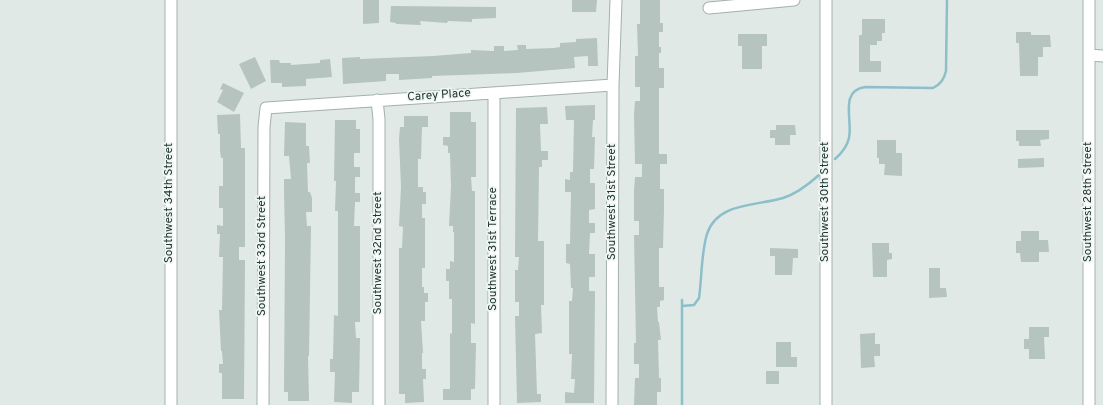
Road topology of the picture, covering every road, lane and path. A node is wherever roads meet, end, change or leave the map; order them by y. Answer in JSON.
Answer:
{"nodes":[{"id":1,"x":171,"y":0,"type":"edge"},
{"id":2,"x":616,"y":0,"type":"edge"},
{"id":3,"x":794,"y":0,"type":"edge"},
{"id":4,"x":826,"y":0,"type":"edge"},
{"id":5,"x":1089,"y":0,"type":"edge"},
{"id":6,"x":708,"y":8,"type":"dead end"},
{"id":7,"x":1089,"y":55,"type":"junction"},
{"id":8,"x":1103,"y":56,"type":"edge"},
{"id":9,"x":613,"y":85,"type":"junction"},
{"id":10,"x":494,"y":93,"type":"junction"},
{"id":11,"x":378,"y":100,"type":"junction"},
{"id":12,"x":266,"y":108,"type":"joint"},
{"id":13,"x":171,"y":405,"type":"edge"},
{"id":14,"x":263,"y":405,"type":"edge"},
{"id":15,"x":379,"y":405,"type":"edge"},
{"id":16,"x":494,"y":405,"type":"edge"},
{"id":17,"x":612,"y":405,"type":"edge"},
{"id":18,"x":826,"y":405,"type":"edge"},
{"id":19,"x":1089,"y":405,"type":"edge"}],
"edges":[{"from":1,"to":13,"type":"street","name":"Southwest 34th Street"},
{"from":2,"to":9,"type":"street","name":"Southwest 31st Street"},
{"from":3,"to":6,"type":"street"},
{"from":4,"to":18,"type":"street","name":"Southwest 30th Street"},
{"from":5,"to":7,"type":"street","name":"Southwest 28th Street"},
{"from":7,"to":8,"type":"street"},
{"from":7,"to":19,"type":"street","name":"Southwest 28th Street"},
{"from":9,"to":10,"type":"street","name":"Carey Place"},
{"from":9,"to":17,"type":"street","name":"Southwest 31st Street"},
{"from":10,"to":11,"type":"street","name":"Carey Place"},
{"from":10,"to":16,"type":"street","name":"Southwest 31st Terrace"},
{"from":11,"to":12,"type":"street","name":"Carey Place"},
{"from":11,"to":15,"type":"street","name":"Southwest 32nd Street"},
{"from":12,"to":14,"type":"street","name":"Southwest 33rd Street"}]}
